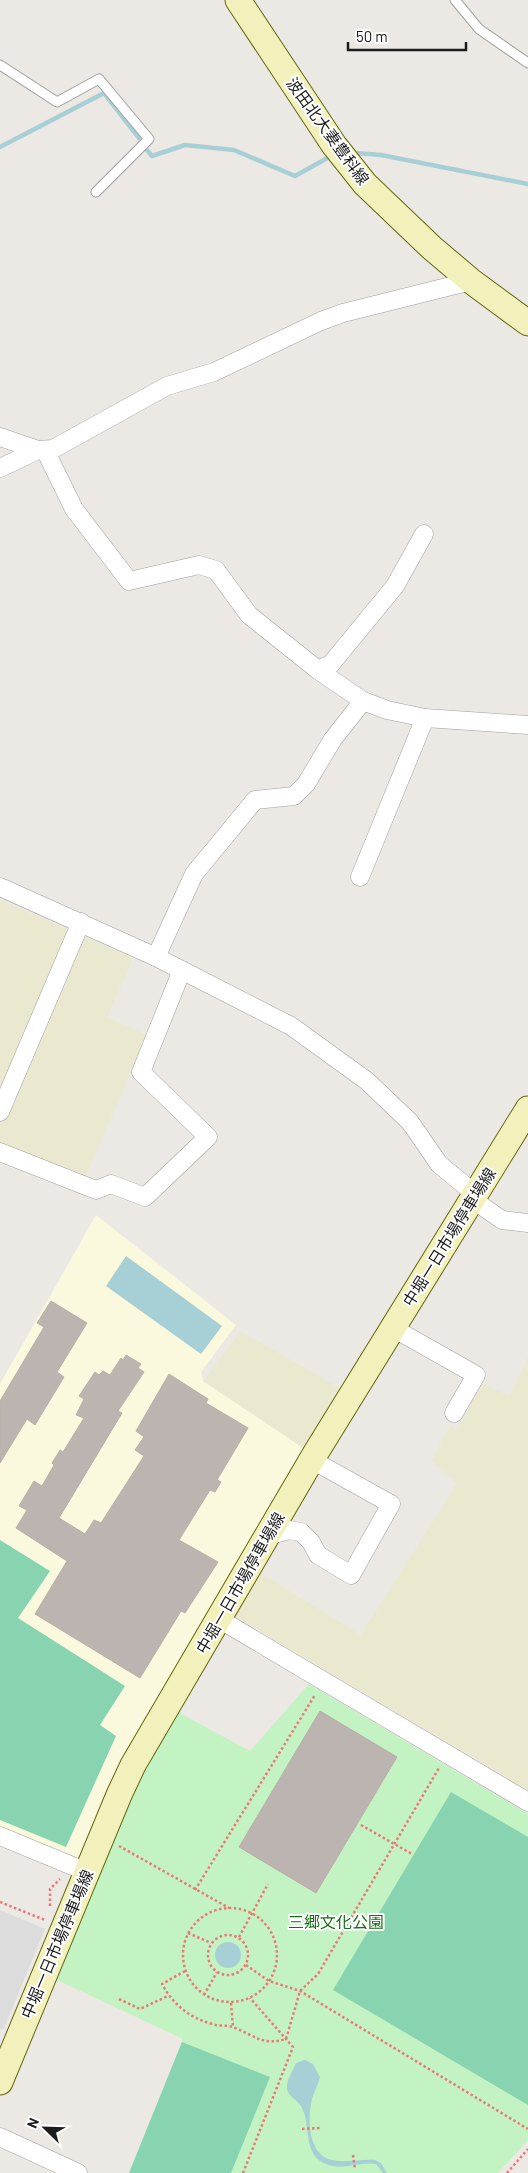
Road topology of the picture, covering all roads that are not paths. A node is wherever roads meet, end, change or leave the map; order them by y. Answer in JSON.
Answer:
{"nodes":[{"id":1,"x":238,"y":0,"type":"edge"},
{"id":2,"x":455,"y":0,"type":"edge"},
{"id":3,"x":528,"y":63,"type":"edge"},
{"id":4,"x":0,"y":65,"type":"edge"},
{"id":5,"x":96,"y":192,"type":"dead end"},
{"id":6,"x":471,"y":281,"type":"junction"},
{"id":7,"x":528,"y":323,"type":"edge"},
{"id":8,"x":0,"y":437,"type":"edge"},
{"id":9,"x":41,"y":450,"type":"junction"},
{"id":10,"x":0,"y":468,"type":"edge"},
{"id":11,"x":424,"y":534,"type":"dead end"},
{"id":12,"x":318,"y":670,"type":"junction"},
{"id":13,"x":363,"y":702,"type":"junction"},
{"id":14,"x":425,"y":718,"type":"junction"},
{"id":15,"x":528,"y":725,"type":"edge"},
{"id":16,"x":360,"y":877,"type":"dead end"},
{"id":17,"x":0,"y":888,"type":"edge"},
{"id":18,"x":82,"y":922,"type":"junction"},
{"id":19,"x":156,"y":957,"type":"junction"},
{"id":20,"x":182,"y":970,"type":"junction"},
{"id":21,"x":528,"y":1109,"type":"edge"},
{"id":22,"x":0,"y":1112,"type":"edge"},
{"id":23,"x":0,"y":1152,"type":"edge"},
{"id":24,"x":474,"y":1196,"type":"junction"},
{"id":25,"x":528,"y":1223,"type":"edge"},
{"id":26,"x":393,"y":1328,"type":"junction"},
{"id":27,"x":454,"y":1413,"type":"dead end"},
{"id":28,"x":312,"y":1460,"type":"junction"},
{"id":29,"x":267,"y":1536,"type":"junction"},
{"id":30,"x":220,"y":1619,"type":"junction"},
{"id":31,"x":528,"y":1802,"type":"edge"},
{"id":32,"x":0,"y":1836,"type":"edge"},
{"id":33,"x":87,"y":1872,"type":"junction"},
{"id":34,"x":0,"y":2082,"type":"edge"},
{"id":35,"x":0,"y":2137,"type":"edge"},
{"id":36,"x":78,"y":2173,"type":"edge"}],
"edges":[{"from":1,"to":6,"type":"main road","name":"波田北大妻豊科線"},
{"from":2,"to":3,"type":"lane"},
{"from":4,"to":5,"type":"lane"},
{"from":6,"to":7,"type":"main road","name":"波田北大妻豊科線"},
{"from":6,"to":9,"type":"street"},
{"from":8,"to":9,"type":"street"},
{"from":9,"to":10,"type":"street"},
{"from":9,"to":12,"type":"street"},
{"from":11,"to":12,"type":"street"},
{"from":12,"to":13,"type":"street"},
{"from":13,"to":14,"type":"street"},
{"from":13,"to":19,"type":"street"},
{"from":14,"to":15,"type":"street"},
{"from":14,"to":16,"type":"street"},
{"from":17,"to":18,"type":"street"},
{"from":18,"to":19,"type":"street"},
{"from":18,"to":22,"type":"street"},
{"from":19,"to":20,"type":"street"},
{"from":20,"to":23,"type":"street"},
{"from":20,"to":24,"type":"street"},
{"from":21,"to":24,"type":"main road","name":"中堀一日市場停車場線"},
{"from":24,"to":25,"type":"street"},
{"from":24,"to":26,"type":"main road","name":"中堀一日市場停車場線"},
{"from":26,"to":27,"type":"street"},
{"from":26,"to":28,"type":"main road","name":"中堀一日市場停車場線"},
{"from":28,"to":29,"type":"main road","name":"中堀一日市場停車場線"},
{"from":28,"to":29,"type":"street"},
{"from":29,"to":30,"type":"main road","name":"中堀一日市場停車場線"},
{"from":30,"to":31,"type":"street"},
{"from":30,"to":33,"type":"main road","name":"中堀一日市場停車場線"},
{"from":32,"to":33,"type":"street"},
{"from":33,"to":34,"type":"main road","name":"中堀一日市場停車場線"},
{"from":35,"to":36,"type":"street"}]}
